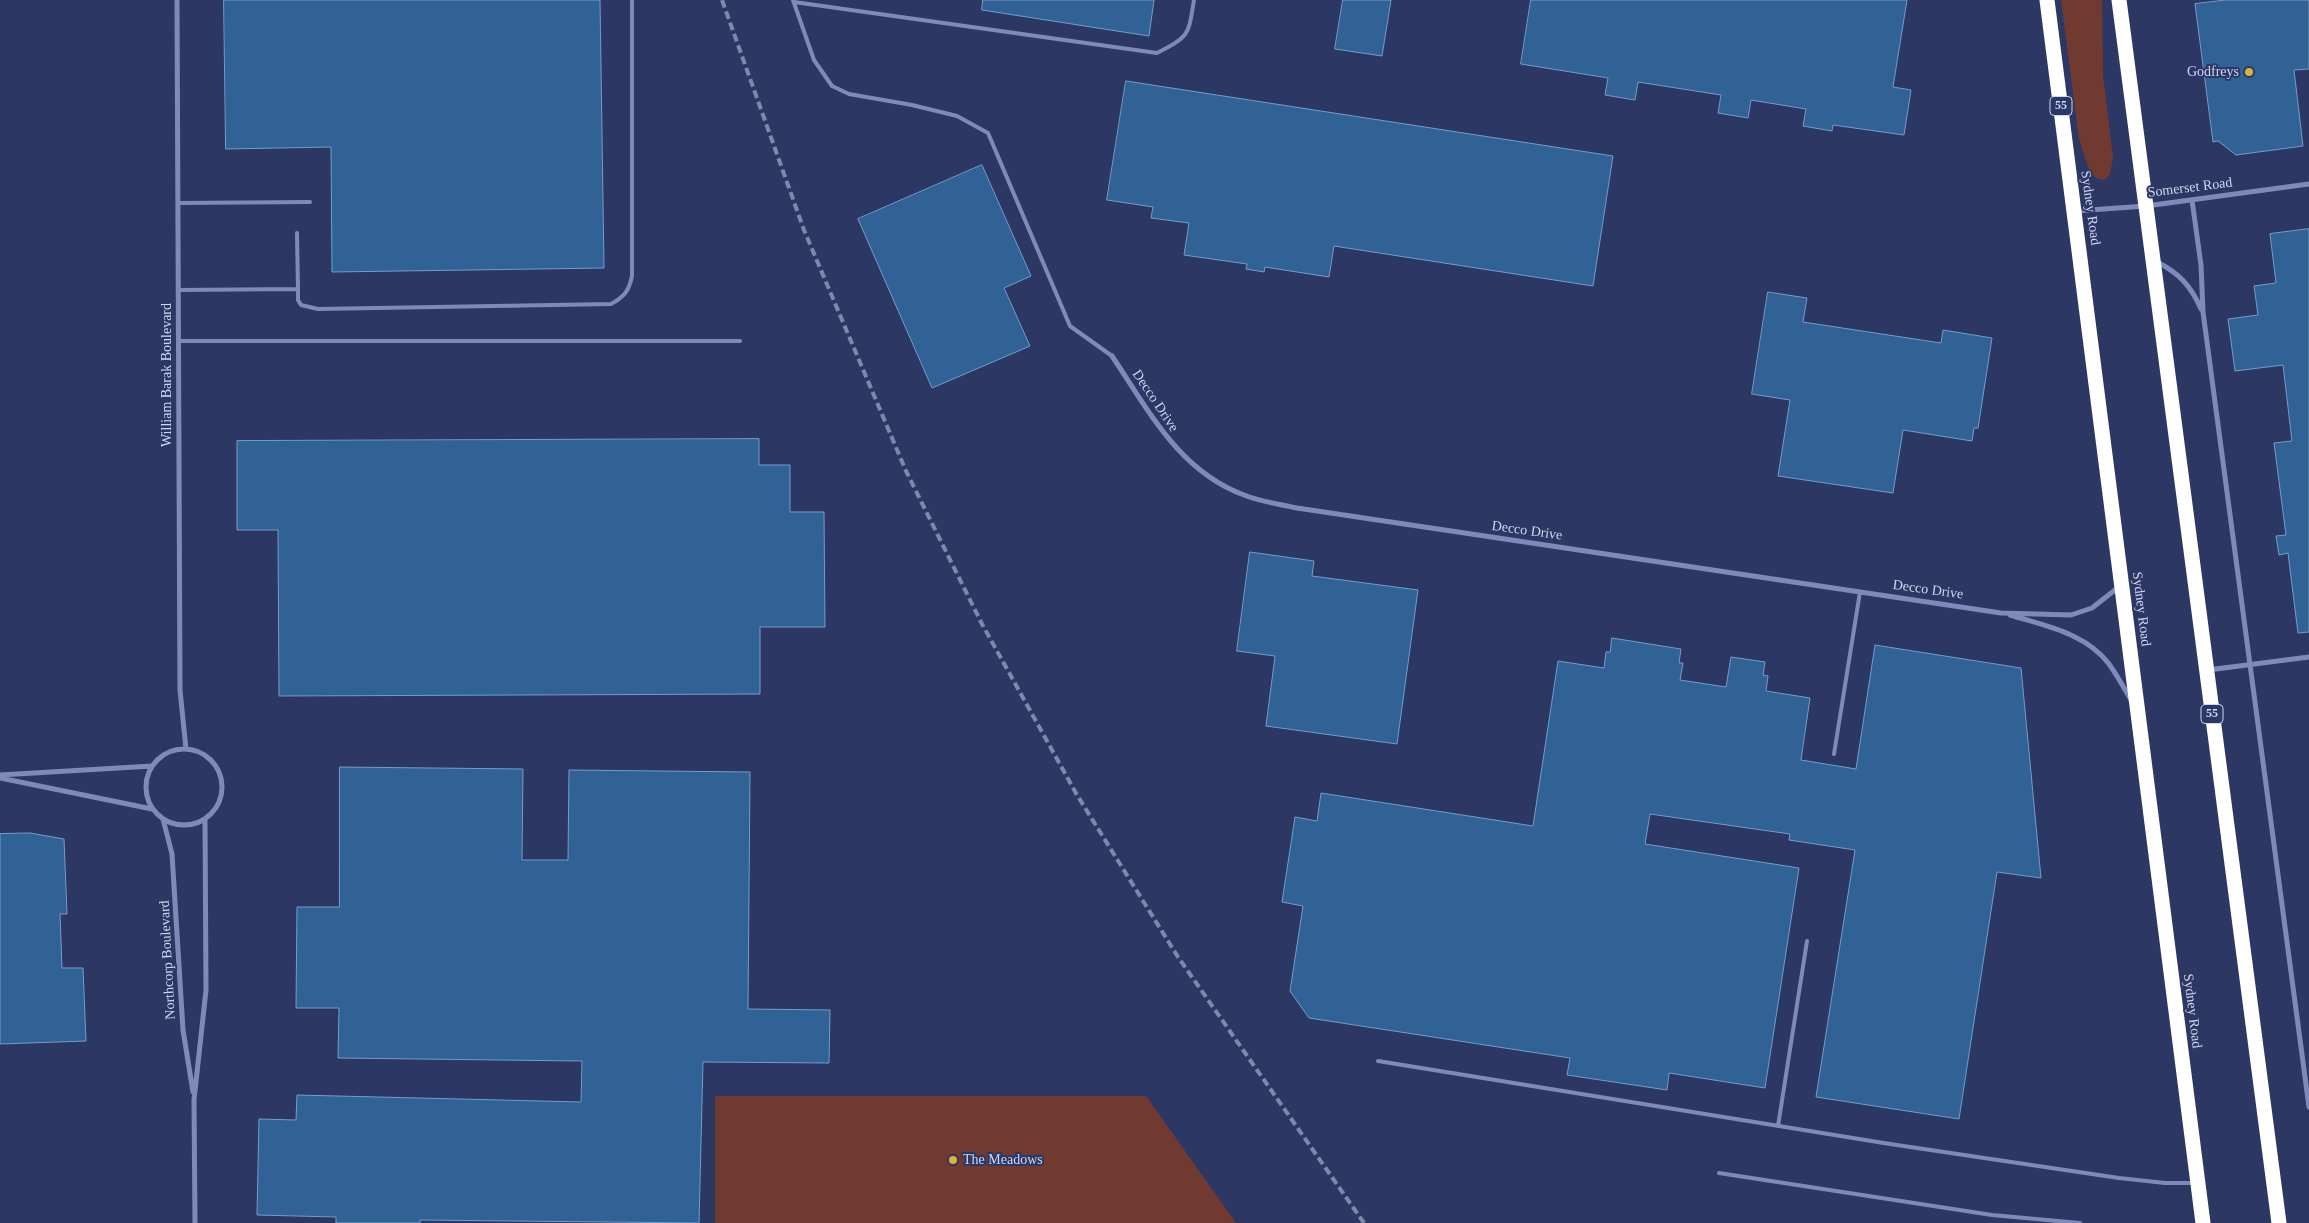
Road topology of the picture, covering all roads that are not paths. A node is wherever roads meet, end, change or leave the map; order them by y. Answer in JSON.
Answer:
{"nodes":[{"id":1,"x":177,"y":0,"type":"edge"},
{"id":2,"x":632,"y":0,"type":"edge"},
{"id":3,"x":1194,"y":0,"type":"edge"},
{"id":4,"x":2047,"y":0,"type":"edge"},
{"id":5,"x":2119,"y":0,"type":"edge"},
{"id":6,"x":794,"y":1,"type":"edge"},
{"id":7,"x":2309,"y":184,"type":"edge"},
{"id":8,"x":2192,"y":200,"type":"junction"},
{"id":9,"x":310,"y":202,"type":"dead end"},
{"id":10,"x":178,"y":203,"type":"junction"},
{"id":11,"x":2146,"y":206,"type":"junction"},
{"id":12,"x":2074,"y":212,"type":"junction"},
{"id":13,"x":297,"y":233,"type":"dead end"},
{"id":14,"x":2154,"y":260,"type":"junction"},
{"id":15,"x":298,"y":289,"type":"junction"},
{"id":16,"x":178,"y":290,"type":"junction"},
{"id":17,"x":2203,"y":312,"type":"junction"},
{"id":18,"x":179,"y":341,"type":"junction"},
{"id":19,"x":740,"y":341,"type":"dead end"},
{"id":20,"x":1112,"y":356,"type":"joint"},
{"id":21,"x":2121,"y":585,"type":"junction"},
{"id":22,"x":1860,"y":592,"type":"junction"},
{"id":23,"x":2001,"y":613,"type":"junction"},
{"id":24,"x":2309,"y":656,"type":"edge"},
{"id":25,"x":2249,"y":664,"type":"junction"},
{"id":26,"x":2206,"y":670,"type":"junction"},
{"id":27,"x":2137,"y":708,"type":"junction"},
{"id":28,"x":186,"y":749,"type":"junction"},
{"id":29,"x":1834,"y":754,"type":"dead end"},
{"id":30,"x":152,"y":766,"type":"junction"},
{"id":31,"x":0,"y":776,"type":"edge"},
{"id":32,"x":152,"y":809,"type":"junction"},
{"id":33,"x":163,"y":819,"type":"junction"},
{"id":34,"x":205,"y":819,"type":"junction"},
{"id":35,"x":1807,"y":941,"type":"dead end"},
{"id":36,"x":1378,"y":1061,"type":"dead end"},
{"id":37,"x":194,"y":1100,"type":"junction"},
{"id":38,"x":2309,"y":1107,"type":"edge"},
{"id":39,"x":1778,"y":1126,"type":"junction"},
{"id":40,"x":1719,"y":1173,"type":"dead end"},
{"id":41,"x":2198,"y":1182,"type":"junction"},
{"id":42,"x":195,"y":1223,"type":"edge"},
{"id":43,"x":2080,"y":1223,"type":"edge"},
{"id":44,"x":2203,"y":1223,"type":"edge"},
{"id":45,"x":2279,"y":1223,"type":"edge"}],
"edges":[{"from":1,"to":10,"type":"street","name":"William Barak Boulevard"},
{"from":2,"to":15,"type":"lane"},
{"from":3,"to":6,"type":"lane"},
{"from":4,"to":12,"type":"highway","name":"Sydney Road","number":"55"},
{"from":5,"to":11,"type":"highway","number":"55"},
{"from":6,"to":20,"type":"lane"},
{"from":7,"to":8,"type":"street","name":"Somerset Road"},
{"from":8,"to":11,"type":"street","name":"Somerset Road"},
{"from":8,"to":17,"type":"street"},
{"from":9,"to":10,"type":"lane"},
{"from":10,"to":16,"type":"street","name":"William Barak Boulevard"},
{"from":11,"to":12,"type":"street","name":"Somerset Road"},
{"from":11,"to":14,"type":"highway","number":"55"},
{"from":12,"to":21,"type":"highway","name":"Sydney Road","number":"55"},
{"from":13,"to":15,"type":"lane"},
{"from":14,"to":17,"type":"street"},
{"from":14,"to":26,"type":"highway","number":"55"},
{"from":15,"to":16,"type":"lane"},
{"from":16,"to":18,"type":"street","name":"William Barak Boulevard"},
{"from":17,"to":25,"type":"street"},
{"from":18,"to":19,"type":"lane"},
{"from":18,"to":28,"type":"street","name":"William Barak Boulevard"},
{"from":20,"to":22,"type":"street","name":"Decco Drive"},
{"from":21,"to":23,"type":"street","name":"Decco Drive"},
{"from":21,"to":27,"type":"highway","name":"Sydney Road","number":"55"},
{"from":22,"to":23,"type":"street","name":"Decco Drive"},
{"from":22,"to":29,"type":"lane"},
{"from":23,"to":27,"type":"street","name":"Decco Drive"},
{"from":24,"to":25,"type":"street"},
{"from":25,"to":26,"type":"street"},
{"from":25,"to":38,"type":"street"},
{"from":26,"to":45,"type":"highway","number":"55"},
{"from":27,"to":41,"type":"highway","name":"Sydney Road","number":"55"},
{"from":28,"to":30,"type":"street"},
{"from":28,"to":34,"type":"street"},
{"from":30,"to":31,"type":"street"},
{"from":30,"to":32,"type":"street"},
{"from":31,"to":32,"type":"street"},
{"from":32,"to":33,"type":"street"},
{"from":33,"to":34,"type":"street"},
{"from":33,"to":37,"type":"street","name":"Northcorp Boulevard"},
{"from":34,"to":37,"type":"street","name":"Northcorp Boulevard"},
{"from":35,"to":39,"type":"lane"},
{"from":36,"to":39,"type":"lane"},
{"from":37,"to":42,"type":"street","name":"Northcorp Boulevard"},
{"from":39,"to":41,"type":"lane"},
{"from":40,"to":43,"type":"lane"},
{"from":41,"to":44,"type":"highway","name":"Sydney Road","number":"55"}]}
